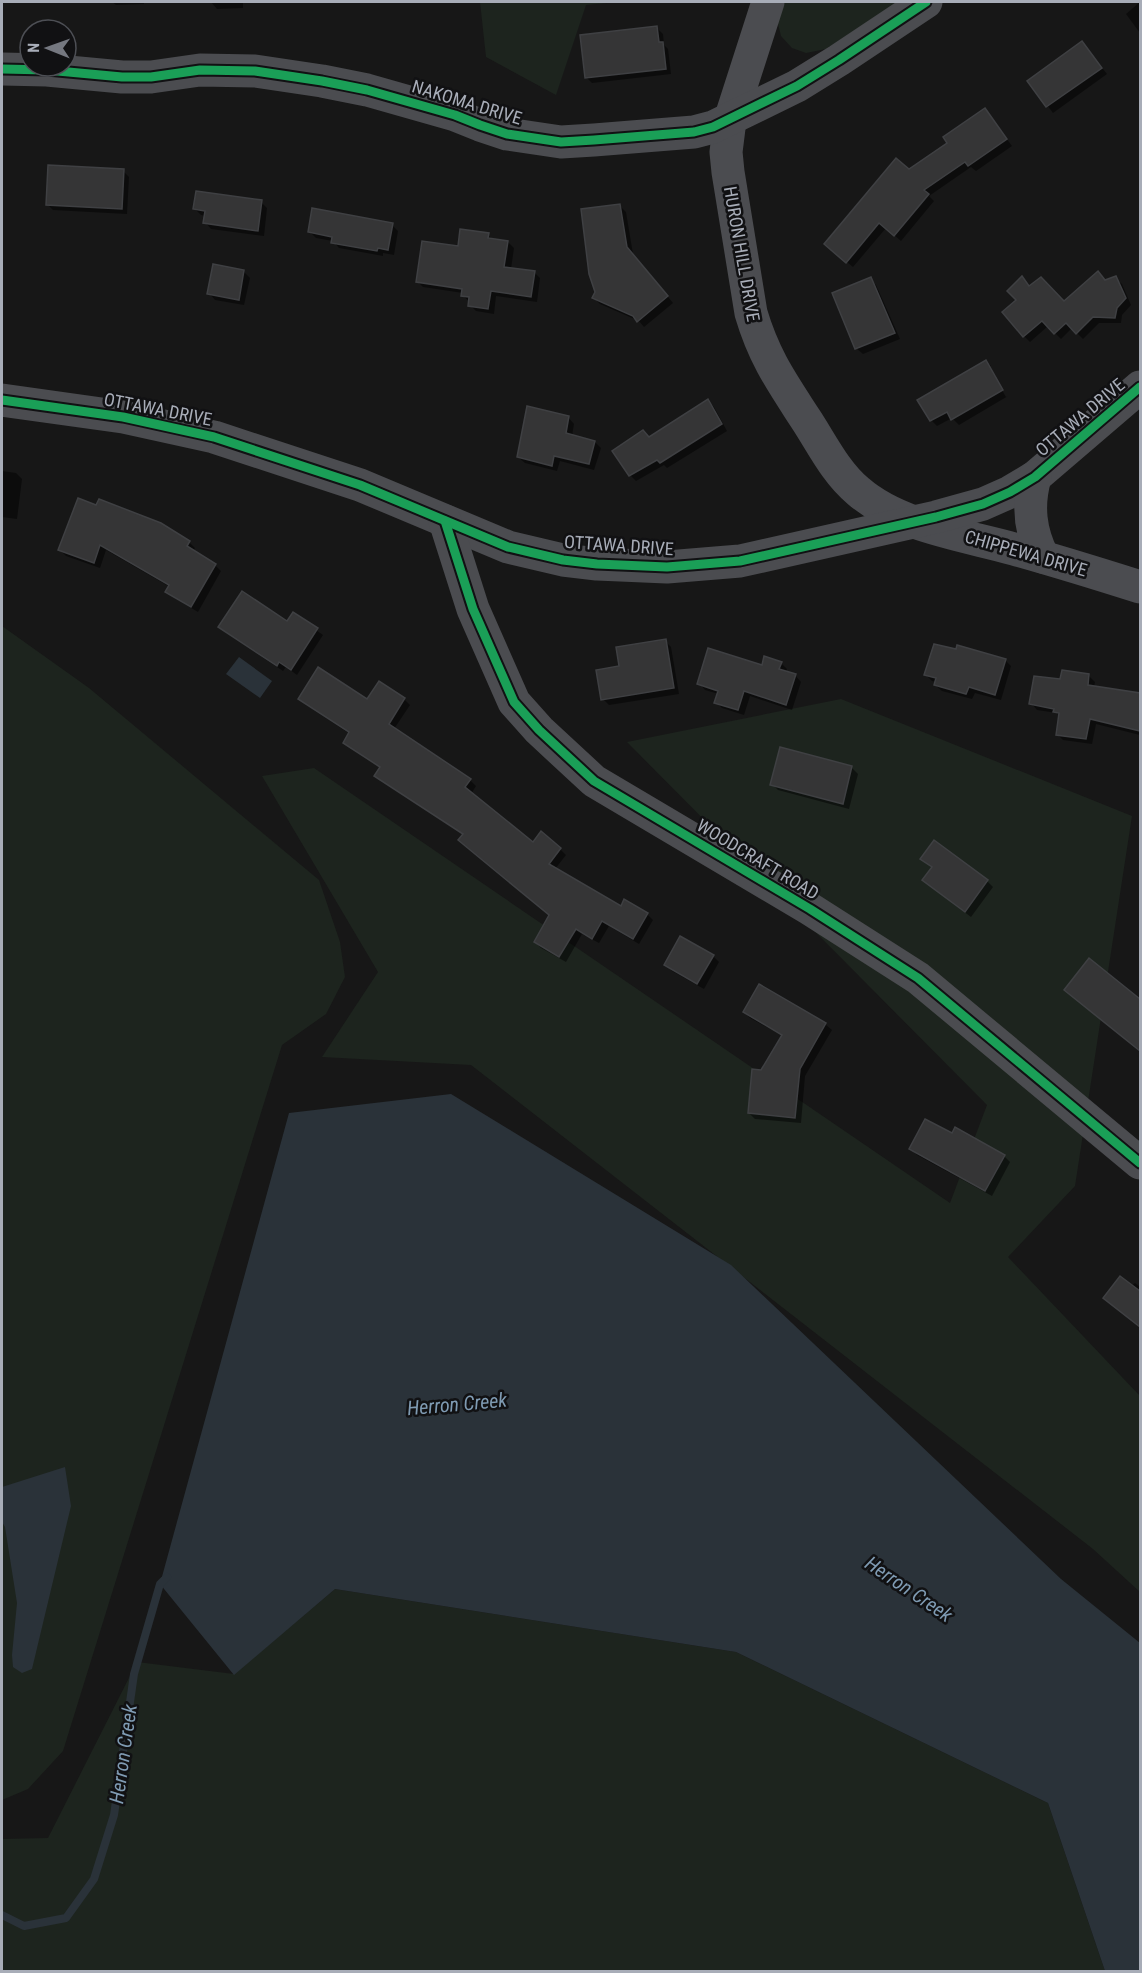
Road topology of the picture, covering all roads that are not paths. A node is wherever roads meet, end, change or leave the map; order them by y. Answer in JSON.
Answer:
{"nodes":[{"id":1,"x":768,"y":2,"type":"edge"},
{"id":2,"x":926,"y":2,"type":"edge"},
{"id":3,"x":2,"y":69,"type":"edge"},
{"id":4,"x":730,"y":120,"type":"junction"},
{"id":5,"x":1140,"y":387,"type":"edge"},
{"id":6,"x":2,"y":400,"type":"edge"},
{"id":7,"x":1035,"y":477,"type":"junction"},
{"id":8,"x":445,"y":521,"type":"junction"},
{"id":9,"x":912,"y":522,"type":"junction"},
{"id":10,"x":1043,"y":557,"type":"junction"},
{"id":11,"x":1140,"y":587,"type":"edge"},
{"id":12,"x":1140,"y":1163,"type":"edge"}],
"edges":[{"from":1,"to":4,"type":"street","name":"HURON HILL DRIVE"},
{"from":2,"to":4,"type":"street","name":"NAKOMA DRIVE"},
{"from":3,"to":4,"type":"street","name":"NAKOMA DRIVE"},
{"from":4,"to":9,"type":"street","name":"HURON HILL DRIVE"},
{"from":5,"to":7,"type":"street","name":"OTTAWA DRIVE"},
{"from":6,"to":8,"type":"street","name":"OTTAWA DRIVE"},
{"from":7,"to":9,"type":"street","name":"OTTAWA DRIVE"},
{"from":7,"to":10,"type":"street"},
{"from":8,"to":9,"type":"street","name":"OTTAWA DRIVE"},
{"from":8,"to":12,"type":"street","name":"WOODCRAFT ROAD"},
{"from":9,"to":10,"type":"street","name":"CHIPPEWA DRIVE"},
{"from":10,"to":11,"type":"street","name":"CHIPPEWA DRIVE"}]}
